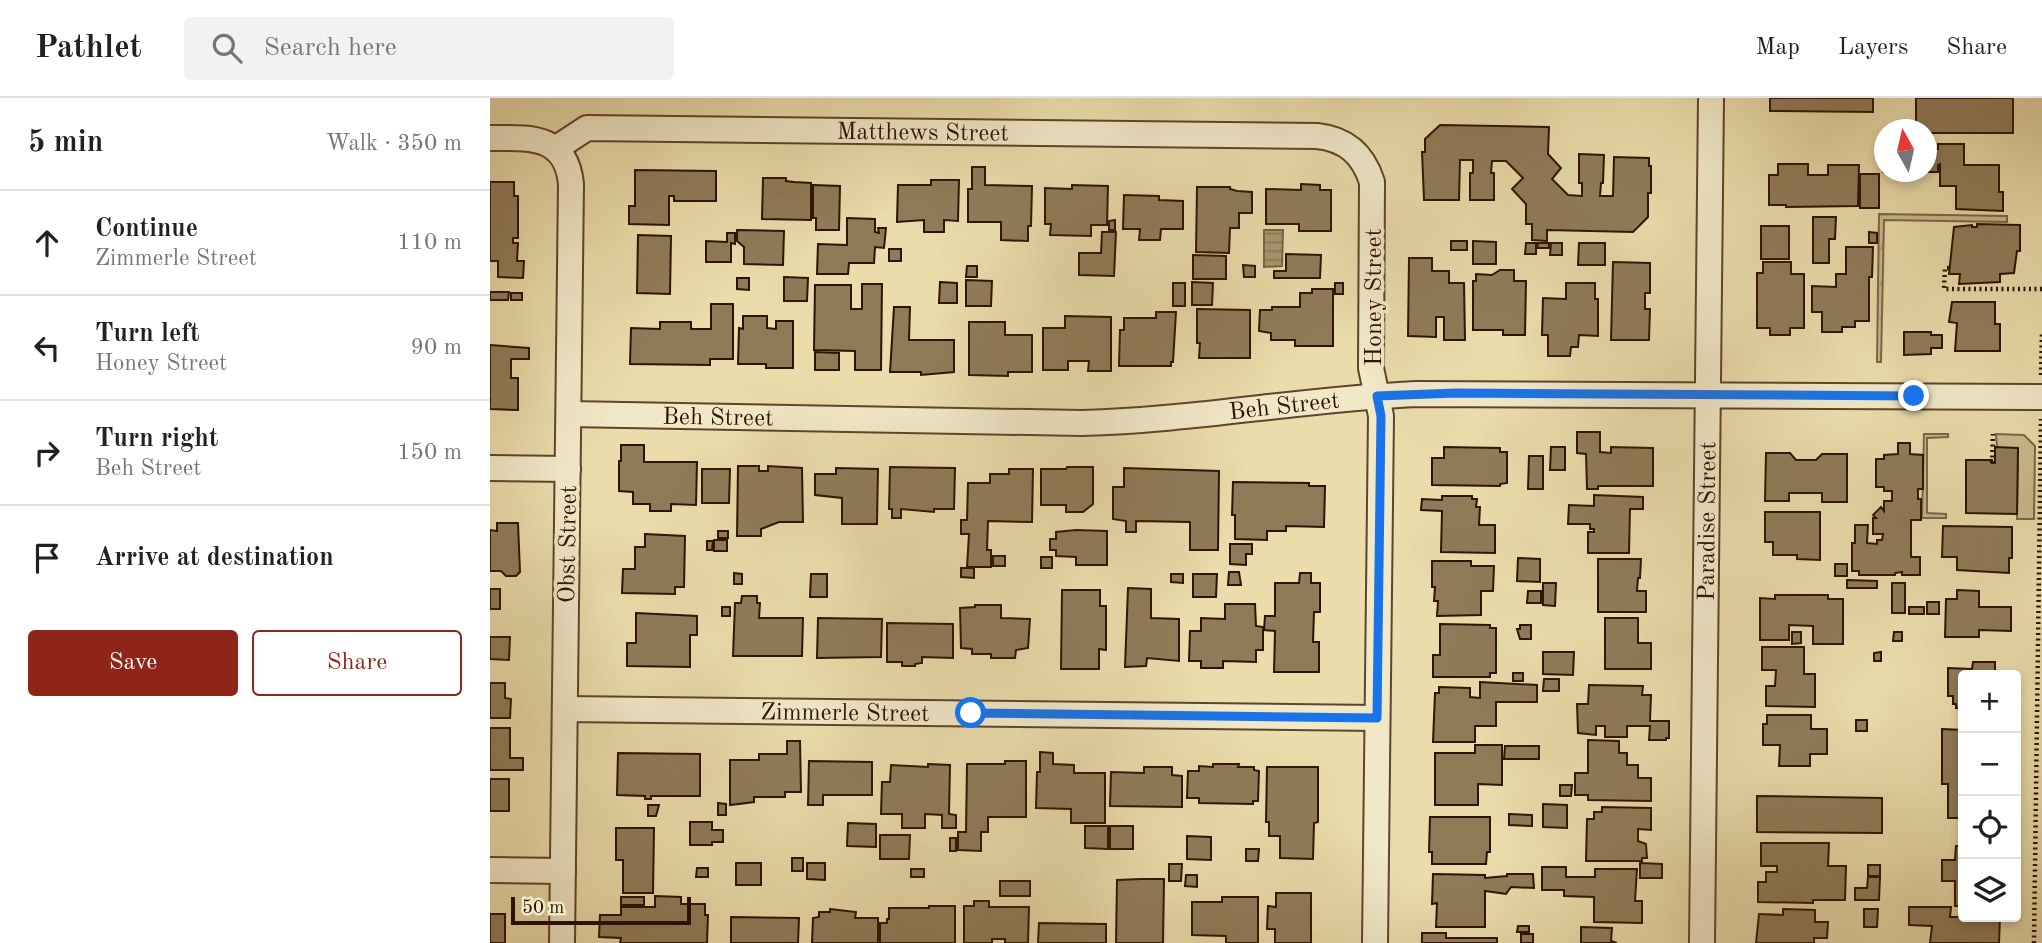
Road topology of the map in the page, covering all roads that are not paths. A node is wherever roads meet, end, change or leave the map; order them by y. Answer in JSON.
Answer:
{"nodes":[{"id":1,"x":1711,"y":98,"type":"edge"},
{"id":2,"x":490,"y":138,"type":"edge"},
{"id":3,"x":555,"y":149,"type":"junction"},
{"id":4,"x":1360,"y":157,"type":"joint"},
{"id":5,"x":1709,"y":395,"type":"junction"},
{"id":6,"x":1377,"y":396,"type":"junction"},
{"id":7,"x":2042,"y":397,"type":"edge"},
{"id":8,"x":569,"y":414,"type":"junction"},
{"id":9,"x":490,"y":468,"type":"edge"},
{"id":10,"x":568,"y":469,"type":"junction"},
{"id":11,"x":565,"y":709,"type":"junction"},
{"id":12,"x":1377,"y":718,"type":"junction"},
{"id":13,"x":490,"y":870,"type":"edge"},
{"id":14,"x":563,"y":871,"type":"junction"},
{"id":15,"x":562,"y":943,"type":"edge"},
{"id":16,"x":1375,"y":943,"type":"edge"},
{"id":17,"x":1702,"y":943,"type":"edge"}],
"edges":[{"from":1,"to":5,"type":"street","name":"Paradise Street"},
{"from":2,"to":3,"type":"street"},
{"from":3,"to":4,"type":"street","name":"Matthews Street"},
{"from":3,"to":8,"type":"street","name":"Obst Street"},
{"from":4,"to":6,"type":"street","name":"Honey Street"},
{"from":5,"to":6,"type":"street","name":"Beh Street"},
{"from":5,"to":7,"type":"street","name":"Beh Street"},
{"from":5,"to":17,"type":"street","name":"Paradise Street"},
{"from":6,"to":8,"type":"street","name":"Beh Street"},
{"from":6,"to":12,"type":"street","name":"Honey Street"},
{"from":8,"to":10,"type":"street","name":"Obst Street"},
{"from":9,"to":10,"type":"street"},
{"from":10,"to":11,"type":"street","name":"Obst Street"},
{"from":11,"to":12,"type":"street","name":"Zimmerle Street"},
{"from":11,"to":14,"type":"street","name":"Obst Street"},
{"from":12,"to":16,"type":"street","name":"Honey Street"},
{"from":13,"to":14,"type":"street"},
{"from":14,"to":15,"type":"street","name":"Obst Street"}]}
